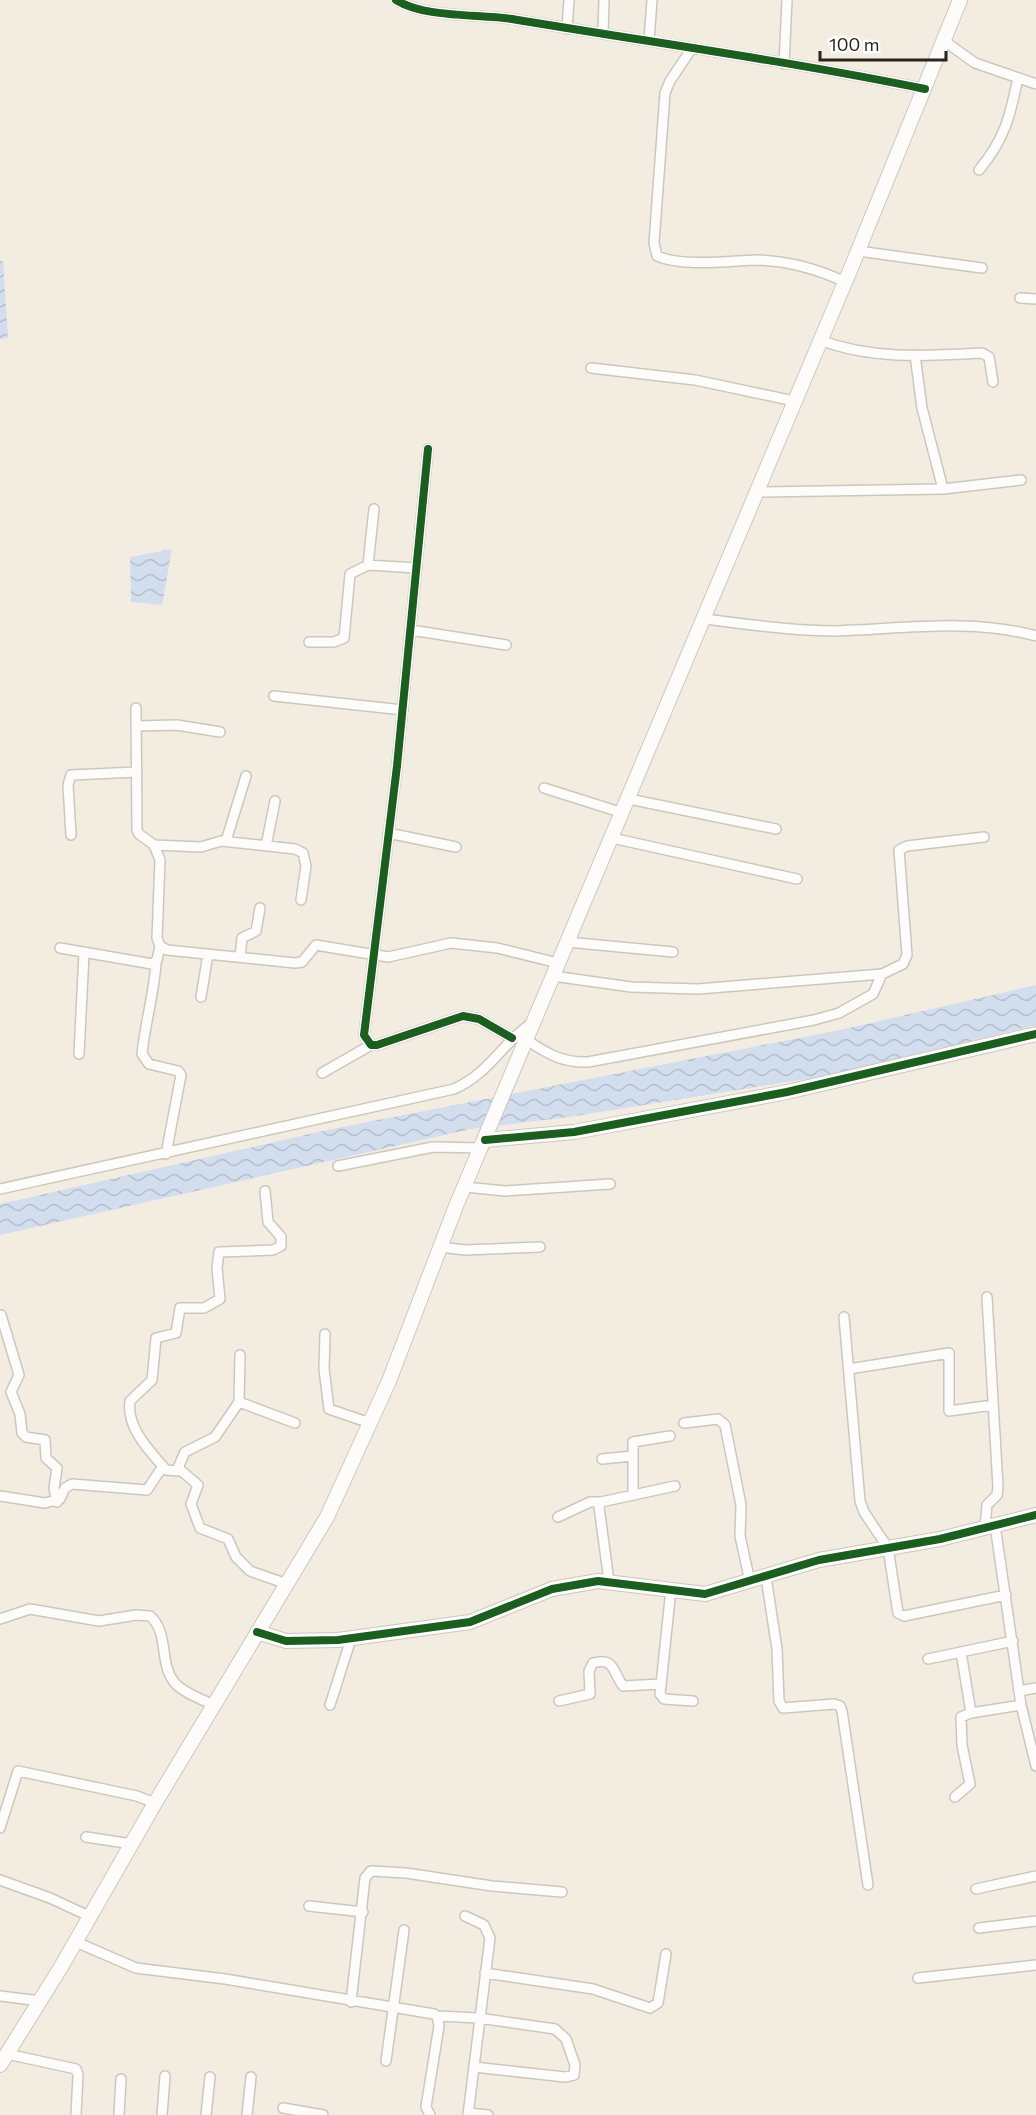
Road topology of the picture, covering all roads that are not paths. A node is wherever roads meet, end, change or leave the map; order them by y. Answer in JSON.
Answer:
{"nodes":[{"id":1,"x":396,"y":0,"type":"edge"},
{"id":2,"x":569,"y":0,"type":"edge"},
{"id":3,"x":604,"y":0,"type":"edge"},
{"id":4,"x":652,"y":0,"type":"edge"},
{"id":5,"x":787,"y":0,"type":"edge"},
{"id":6,"x":960,"y":0,"type":"edge"},
{"id":7,"x":567,"y":28,"type":"junction"},
{"id":8,"x":603,"y":34,"type":"junction"},
{"id":9,"x":649,"y":40,"type":"junction"},
{"id":10,"x":943,"y":40,"type":"junction"},
{"id":11,"x":692,"y":48,"type":"junction"},
{"id":12,"x":784,"y":64,"type":"junction"},
{"id":13,"x":1018,"y":78,"type":"junction"},
{"id":14,"x":1036,"y":84,"type":"edge"},
{"id":15,"x":924,"y":89,"type":"junction"},
{"id":16,"x":979,"y":170,"type":"dead end"},
{"id":17,"x":858,"y":251,"type":"junction"},
{"id":18,"x":982,"y":268,"type":"dead end"},
{"id":19,"x":845,"y":282,"type":"junction"},
{"id":20,"x":1020,"y":298,"type":"dead end"},
{"id":21,"x":1036,"y":299,"type":"edge"},
{"id":22,"x":820,"y":339,"type":"junction"},
{"id":23,"x":915,"y":356,"type":"junction"},
{"id":24,"x":591,"y":368,"type":"dead end"},
{"id":25,"x":993,"y":382,"type":"dead end"},
{"id":26,"x":794,"y":401,"type":"junction"},
{"id":27,"x":428,"y":449,"type":"dead end"},
{"id":28,"x":1021,"y":480,"type":"dead end"},
{"id":29,"x":943,"y":489,"type":"junction"},
{"id":30,"x":756,"y":492,"type":"junction"},
{"id":31,"x":374,"y":509,"type":"dead end"},
{"id":32,"x":368,"y":565,"type":"junction"},
{"id":33,"x":417,"y":568,"type":"junction"},
{"id":34,"x":704,"y":619,"type":"junction"},
{"id":35,"x":411,"y":630,"type":"junction"},
{"id":36,"x":1036,"y":636,"type":"edge"},
{"id":37,"x":309,"y":642,"type":"dead end"},
{"id":38,"x":506,"y":645,"type":"dead end"},
{"id":39,"x":274,"y":696,"type":"dead end"},
{"id":40,"x":136,"y":708,"type":"dead end"},
{"id":41,"x":403,"y":710,"type":"junction"},
{"id":42,"x":136,"y":726,"type":"junction"},
{"id":43,"x":220,"y":732,"type":"dead end"},
{"id":44,"x":137,"y":772,"type":"junction"},
{"id":45,"x":246,"y":776,"type":"dead end"},
{"id":46,"x":544,"y":788,"type":"dead end"},
{"id":47,"x":629,"y":799,"type":"junction"},
{"id":48,"x":274,"y":801,"type":"dead end"},
{"id":49,"x":623,"y":813,"type":"junction"},
{"id":50,"x":776,"y":829,"type":"dead end"},
{"id":51,"x":388,"y":833,"type":"junction"},
{"id":52,"x":71,"y":835,"type":"dead end"},
{"id":53,"x":984,"y":837,"type":"dead end"},
{"id":54,"x":612,"y":838,"type":"junction"},
{"id":55,"x":225,"y":841,"type":"junction"},
{"id":56,"x":154,"y":845,"type":"junction"},
{"id":57,"x":266,"y":846,"type":"junction"},
{"id":58,"x":456,"y":847,"type":"dead end"},
{"id":59,"x":797,"y":879,"type":"dead end"},
{"id":60,"x":301,"y":900,"type":"dead end"},
{"id":61,"x":260,"y":908,"type":"dead end"},
{"id":62,"x":567,"y":942,"type":"junction"},
{"id":63,"x":160,"y":946,"type":"junction"},
{"id":64,"x":60,"y":948,"type":"dead end"},
{"id":65,"x":673,"y":952,"type":"dead end"},
{"id":66,"x":84,"y":953,"type":"junction"},
{"id":67,"x":208,"y":954,"type":"junction"},
{"id":68,"x":374,"y":956,"type":"junction"},
{"id":69,"x":240,"y":957,"type":"junction"},
{"id":70,"x":156,"y":963,"type":"junction"},
{"id":71,"x":556,"y":969,"type":"junction"},
{"id":72,"x":882,"y":974,"type":"junction"},
{"id":73,"x":201,"y":997,"type":"dead end"},
{"id":74,"x":536,"y":1021,"type":"junction"},
{"id":75,"x":1036,"y":1034,"type":"edge"},
{"id":76,"x":512,"y":1038,"type":"junction"},
{"id":77,"x":528,"y":1041,"type":"junction"},
{"id":78,"x":371,"y":1045,"type":"junction"},
{"id":79,"x":79,"y":1054,"type":"dead end"},
{"id":80,"x":322,"y":1073,"type":"dead end"},
{"id":81,"x":485,"y":1140,"type":"junction"},
{"id":82,"x":166,"y":1154,"type":"junction"},
{"id":83,"x":338,"y":1166,"type":"dead end"},
{"id":84,"x":610,"y":1184,"type":"dead end"},
{"id":85,"x":465,"y":1187,"type":"junction"},
{"id":86,"x":0,"y":1190,"type":"edge"},
{"id":87,"x":265,"y":1191,"type":"dead end"},
{"id":88,"x":440,"y":1247,"type":"junction"},
{"id":89,"x":540,"y":1247,"type":"dead end"},
{"id":90,"x":987,"y":1297,"type":"dead end"},
{"id":91,"x":1,"y":1315,"type":"edge"},
{"id":92,"x":844,"y":1317,"type":"dead end"},
{"id":93,"x":325,"y":1334,"type":"dead end"},
{"id":94,"x":240,"y":1355,"type":"dead end"},
{"id":95,"x":849,"y":1369,"type":"junction"},
{"id":96,"x":239,"y":1402,"type":"junction"},
{"id":97,"x":993,"y":1405,"type":"junction"},
{"id":98,"x":295,"y":1423,"type":"dead end"},
{"id":99,"x":370,"y":1423,"type":"junction"},
{"id":100,"x":684,"y":1423,"type":"dead end"},
{"id":101,"x":670,"y":1436,"type":"dead end"},
{"id":102,"x":632,"y":1456,"type":"junction"},
{"id":103,"x":602,"y":1459,"type":"dead end"},
{"id":104,"x":163,"y":1466,"type":"junction"},
{"id":105,"x":179,"y":1471,"type":"junction"},
{"id":106,"x":675,"y":1485,"type":"dead end"},
{"id":107,"x":633,"y":1494,"type":"junction"},
{"id":108,"x":0,"y":1496,"type":"edge"},
{"id":109,"x":57,"y":1502,"type":"junction"},
{"id":110,"x":602,"y":1502,"type":"junction"},
{"id":111,"x":1036,"y":1515,"type":"edge"},
{"id":112,"x":558,"y":1517,"type":"dead end"},
{"id":113,"x":990,"y":1527,"type":"junction"},
{"id":114,"x":888,"y":1548,"type":"junction"},
{"id":115,"x":766,"y":1577,"type":"junction"},
{"id":116,"x":609,"y":1581,"type":"junction"},
{"id":117,"x":750,"y":1582,"type":"junction"},
{"id":118,"x":287,"y":1584,"type":"junction"},
{"id":119,"x":671,"y":1589,"type":"junction"},
{"id":120,"x":1006,"y":1595,"type":"junction"},
{"id":121,"x":0,"y":1619,"type":"edge"},
{"id":122,"x":257,"y":1632,"type":"junction"},
{"id":123,"x":351,"y":1639,"type":"junction"},
{"id":124,"x":1012,"y":1641,"type":"junction"},
{"id":125,"x":961,"y":1652,"type":"junction"},
{"id":126,"x":928,"y":1659,"type":"dead end"},
{"id":127,"x":661,"y":1684,"type":"junction"},
{"id":128,"x":1036,"y":1688,"type":"edge"},
{"id":129,"x":1019,"y":1691,"type":"junction"},
{"id":130,"x":559,"y":1701,"type":"dead end"},
{"id":131,"x":693,"y":1701,"type":"dead end"},
{"id":132,"x":1021,"y":1705,"type":"junction"},
{"id":133,"x":215,"y":1706,"type":"junction"},
{"id":134,"x":330,"y":1706,"type":"dead end"},
{"id":135,"x":971,"y":1713,"type":"junction"},
{"id":136,"x":1032,"y":1735,"type":"edge"},
{"id":137,"x":1036,"y":1764,"type":"edge"},
{"id":138,"x":955,"y":1797,"type":"dead end"},
{"id":139,"x":155,"y":1803,"type":"junction"},
{"id":140,"x":0,"y":1823,"type":"edge"},
{"id":141,"x":86,"y":1837,"type":"dead end"},
{"id":142,"x":132,"y":1844,"type":"junction"},
{"id":143,"x":1036,"y":1876,"type":"edge"},
{"id":144,"x":0,"y":1880,"type":"edge"},
{"id":145,"x":868,"y":1885,"type":"dead end"},
{"id":146,"x":976,"y":1889,"type":"dead end"},
{"id":147,"x":562,"y":1892,"type":"dead end"},
{"id":148,"x":309,"y":1906,"type":"dead end"},
{"id":149,"x":363,"y":1912,"type":"junction"},
{"id":150,"x":465,"y":1916,"type":"dead end"},
{"id":151,"x":91,"y":1917,"type":"junction"},
{"id":152,"x":1036,"y":1921,"type":"edge"},
{"id":153,"x":979,"y":1928,"type":"dead end"},
{"id":154,"x":404,"y":1930,"type":"dead end"},
{"id":155,"x":75,"y":1942,"type":"junction"},
{"id":156,"x":666,"y":1954,"type":"dead end"},
{"id":157,"x":1036,"y":1965,"type":"edge"},
{"id":158,"x":485,"y":1973,"type":"junction"},
{"id":159,"x":918,"y":1978,"type":"dead end"},
{"id":160,"x":0,"y":1996,"type":"edge"},
{"id":161,"x":40,"y":2001,"type":"junction"},
{"id":162,"x":351,"y":2002,"type":"junction"},
{"id":163,"x":394,"y":2007,"type":"junction"},
{"id":164,"x":437,"y":2016,"type":"junction"},
{"id":165,"x":479,"y":2018,"type":"junction"},
{"id":166,"x":4,"y":2059,"type":"edge"},
{"id":167,"x":386,"y":2061,"type":"dead end"},
{"id":168,"x":474,"y":2067,"type":"junction"},
{"id":169,"x":165,"y":2076,"type":"dead end"},
{"id":170,"x":210,"y":2077,"type":"dead end"},
{"id":171,"x":251,"y":2077,"type":"dead end"},
{"id":172,"x":121,"y":2079,"type":"dead end"},
{"id":173,"x":283,"y":2108,"type":"dead end"},
{"id":174,"x":468,"y":2114,"type":"edge"},
{"id":175,"x":76,"y":2115,"type":"edge"},
{"id":176,"x":118,"y":2115,"type":"edge"},
{"id":177,"x":162,"y":2115,"type":"edge"},
{"id":178,"x":206,"y":2115,"type":"edge"},
{"id":179,"x":247,"y":2115,"type":"edge"},
{"id":180,"x":323,"y":2115,"type":"edge"},
{"id":181,"x":430,"y":2115,"type":"edge"},
{"id":182,"x":488,"y":2115,"type":"edge"}],
"edges":[{"from":1,"to":7,"type":"street"},
{"from":2,"to":7,"type":"street"},
{"from":3,"to":8,"type":"street"},
{"from":4,"to":9,"type":"street"},
{"from":5,"to":12,"type":"street"},
{"from":6,"to":10,"type":"main road"},
{"from":7,"to":8,"type":"street"},
{"from":8,"to":9,"type":"street"},
{"from":9,"to":11,"type":"street"},
{"from":10,"to":13,"type":"street"},
{"from":10,"to":15,"type":"main road"},
{"from":11,"to":12,"type":"street"},
{"from":11,"to":19,"type":"street"},
{"from":12,"to":15,"type":"street"},
{"from":13,"to":14,"type":"street"},
{"from":13,"to":16,"type":"street"},
{"from":15,"to":17,"type":"main road"},
{"from":17,"to":18,"type":"street"},
{"from":17,"to":19,"type":"main road"},
{"from":19,"to":22,"type":"main road"},
{"from":20,"to":21,"type":"street"},
{"from":22,"to":23,"type":"street"},
{"from":22,"to":26,"type":"main road"},
{"from":23,"to":25,"type":"street"},
{"from":23,"to":29,"type":"street"},
{"from":24,"to":26,"type":"street"},
{"from":26,"to":30,"type":"main road"},
{"from":27,"to":33,"type":"street"},
{"from":28,"to":29,"type":"street"},
{"from":29,"to":30,"type":"street"},
{"from":30,"to":34,"type":"main road"},
{"from":31,"to":32,"type":"street"},
{"from":32,"to":33,"type":"street"},
{"from":32,"to":37,"type":"street"},
{"from":33,"to":35,"type":"street"},
{"from":34,"to":36,"type":"street"},
{"from":34,"to":47,"type":"main road"},
{"from":35,"to":38,"type":"street"},
{"from":35,"to":41,"type":"street"},
{"from":39,"to":41,"type":"street"},
{"from":40,"to":42,"type":"street"},
{"from":41,"to":51,"type":"street"},
{"from":42,"to":43,"type":"street"},
{"from":42,"to":44,"type":"street"},
{"from":44,"to":52,"type":"street"},
{"from":44,"to":56,"type":"street"},
{"from":45,"to":55,"type":"street"},
{"from":46,"to":49,"type":"street"},
{"from":47,"to":49,"type":"main road"},
{"from":47,"to":50,"type":"street"},
{"from":48,"to":57,"type":"street"},
{"from":49,"to":54,"type":"main road"},
{"from":51,"to":58,"type":"street"},
{"from":51,"to":68,"type":"street"},
{"from":53,"to":72,"type":"street"},
{"from":54,"to":59,"type":"street"},
{"from":54,"to":62,"type":"main road"},
{"from":55,"to":56,"type":"street"},
{"from":55,"to":57,"type":"street"},
{"from":56,"to":63,"type":"street"},
{"from":57,"to":60,"type":"street"},
{"from":61,"to":69,"type":"street"},
{"from":62,"to":65,"type":"street"},
{"from":62,"to":71,"type":"main road"},
{"from":63,"to":67,"type":"street"},
{"from":63,"to":70,"type":"street"},
{"from":64,"to":66,"type":"street"},
{"from":66,"to":70,"type":"street"},
{"from":66,"to":79,"type":"street"},
{"from":67,"to":69,"type":"street"},
{"from":67,"to":73,"type":"street"},
{"from":68,"to":69,"type":"street"},
{"from":68,"to":71,"type":"street"},
{"from":68,"to":78,"type":"street"},
{"from":70,"to":82,"type":"street"},
{"from":71,"to":72,"type":"street"},
{"from":71,"to":74,"type":"main road"},
{"from":72,"to":77,"type":"street"},
{"from":74,"to":76,"type":"street"},
{"from":74,"to":77,"type":"main road"},
{"from":75,"to":81,"type":"main road"},
{"from":76,"to":78,"type":"street"},
{"from":76,"to":82,"type":"street"},
{"from":77,"to":81,"type":"main road"},
{"from":78,"to":80,"type":"street"},
{"from":81,"to":83,"type":"street"},
{"from":81,"to":85,"type":"main road"},
{"from":82,"to":86,"type":"street"},
{"from":84,"to":85,"type":"street"},
{"from":85,"to":88,"type":"main road"},
{"from":87,"to":104,"type":"street"},
{"from":88,"to":89,"type":"street"},
{"from":88,"to":99,"type":"main road"},
{"from":90,"to":97,"type":"street"},
{"from":91,"to":109,"type":"street"},
{"from":92,"to":95,"type":"street"},
{"from":93,"to":99,"type":"street"},
{"from":94,"to":96,"type":"street"},
{"from":95,"to":97,"type":"street"},
{"from":95,"to":114,"type":"street"},
{"from":96,"to":98,"type":"street"},
{"from":96,"to":105,"type":"street"},
{"from":97,"to":113,"type":"street"},
{"from":99,"to":118,"type":"main road"},
{"from":100,"to":117,"type":"street"},
{"from":101,"to":102,"type":"street"},
{"from":102,"to":103,"type":"street"},
{"from":102,"to":107,"type":"street"},
{"from":104,"to":105,"type":"street"},
{"from":104,"to":109,"type":"street"},
{"from":105,"to":118,"type":"street"},
{"from":106,"to":107,"type":"street"},
{"from":107,"to":110,"type":"street"},
{"from":108,"to":109,"type":"street"},
{"from":110,"to":112,"type":"street"},
{"from":110,"to":116,"type":"street"},
{"from":111,"to":113,"type":"main road"},
{"from":113,"to":114,"type":"main road"},
{"from":113,"to":120,"type":"street"},
{"from":114,"to":115,"type":"main road"},
{"from":114,"to":120,"type":"street"},
{"from":115,"to":117,"type":"main road"},
{"from":115,"to":145,"type":"street"},
{"from":116,"to":119,"type":"main road"},
{"from":116,"to":123,"type":"main road"},
{"from":117,"to":119,"type":"main road"},
{"from":118,"to":122,"type":"main road"},
{"from":119,"to":127,"type":"street"},
{"from":120,"to":124,"type":"street"},
{"from":121,"to":133,"type":"street"},
{"from":122,"to":123,"type":"main road"},
{"from":122,"to":133,"type":"main road"},
{"from":123,"to":134,"type":"street"},
{"from":124,"to":125,"type":"street"},
{"from":124,"to":129,"type":"street"},
{"from":125,"to":126,"type":"street"},
{"from":125,"to":135,"type":"street"},
{"from":127,"to":130,"type":"street"},
{"from":127,"to":131,"type":"street"},
{"from":128,"to":129,"type":"street"},
{"from":129,"to":132,"type":"street"},
{"from":132,"to":135,"type":"street"},
{"from":132,"to":136,"type":"street"},
{"from":133,"to":139,"type":"main road"},
{"from":135,"to":138,"type":"street"},
{"from":136,"to":137,"type":"street"},
{"from":139,"to":140,"type":"street"},
{"from":139,"to":142,"type":"main road"},
{"from":141,"to":142,"type":"street"},
{"from":142,"to":151,"type":"main road"},
{"from":143,"to":146,"type":"street"},
{"from":144,"to":151,"type":"street"},
{"from":147,"to":149,"type":"street"},
{"from":148,"to":149,"type":"street"},
{"from":149,"to":162,"type":"street"},
{"from":150,"to":158,"type":"street"},
{"from":151,"to":155,"type":"main road"},
{"from":152,"to":153,"type":"street"},
{"from":154,"to":163,"type":"street"},
{"from":155,"to":161,"type":"main road"},
{"from":155,"to":162,"type":"street"},
{"from":156,"to":158,"type":"street"},
{"from":157,"to":159,"type":"street"},
{"from":158,"to":165,"type":"street"},
{"from":160,"to":161,"type":"street"},
{"from":161,"to":166,"type":"main road"},
{"from":162,"to":163,"type":"street"},
{"from":163,"to":164,"type":"street"},
{"from":163,"to":167,"type":"street"},
{"from":164,"to":165,"type":"street"},
{"from":164,"to":181,"type":"street"},
{"from":165,"to":168,"type":"street"},
{"from":165,"to":168,"type":"street"},
{"from":166,"to":175,"type":"street"},
{"from":168,"to":174,"type":"street"},
{"from":169,"to":177,"type":"street"},
{"from":170,"to":178,"type":"street"},
{"from":171,"to":179,"type":"street"},
{"from":172,"to":176,"type":"street"},
{"from":173,"to":180,"type":"street"},
{"from":174,"to":182,"type":"street"}]}
